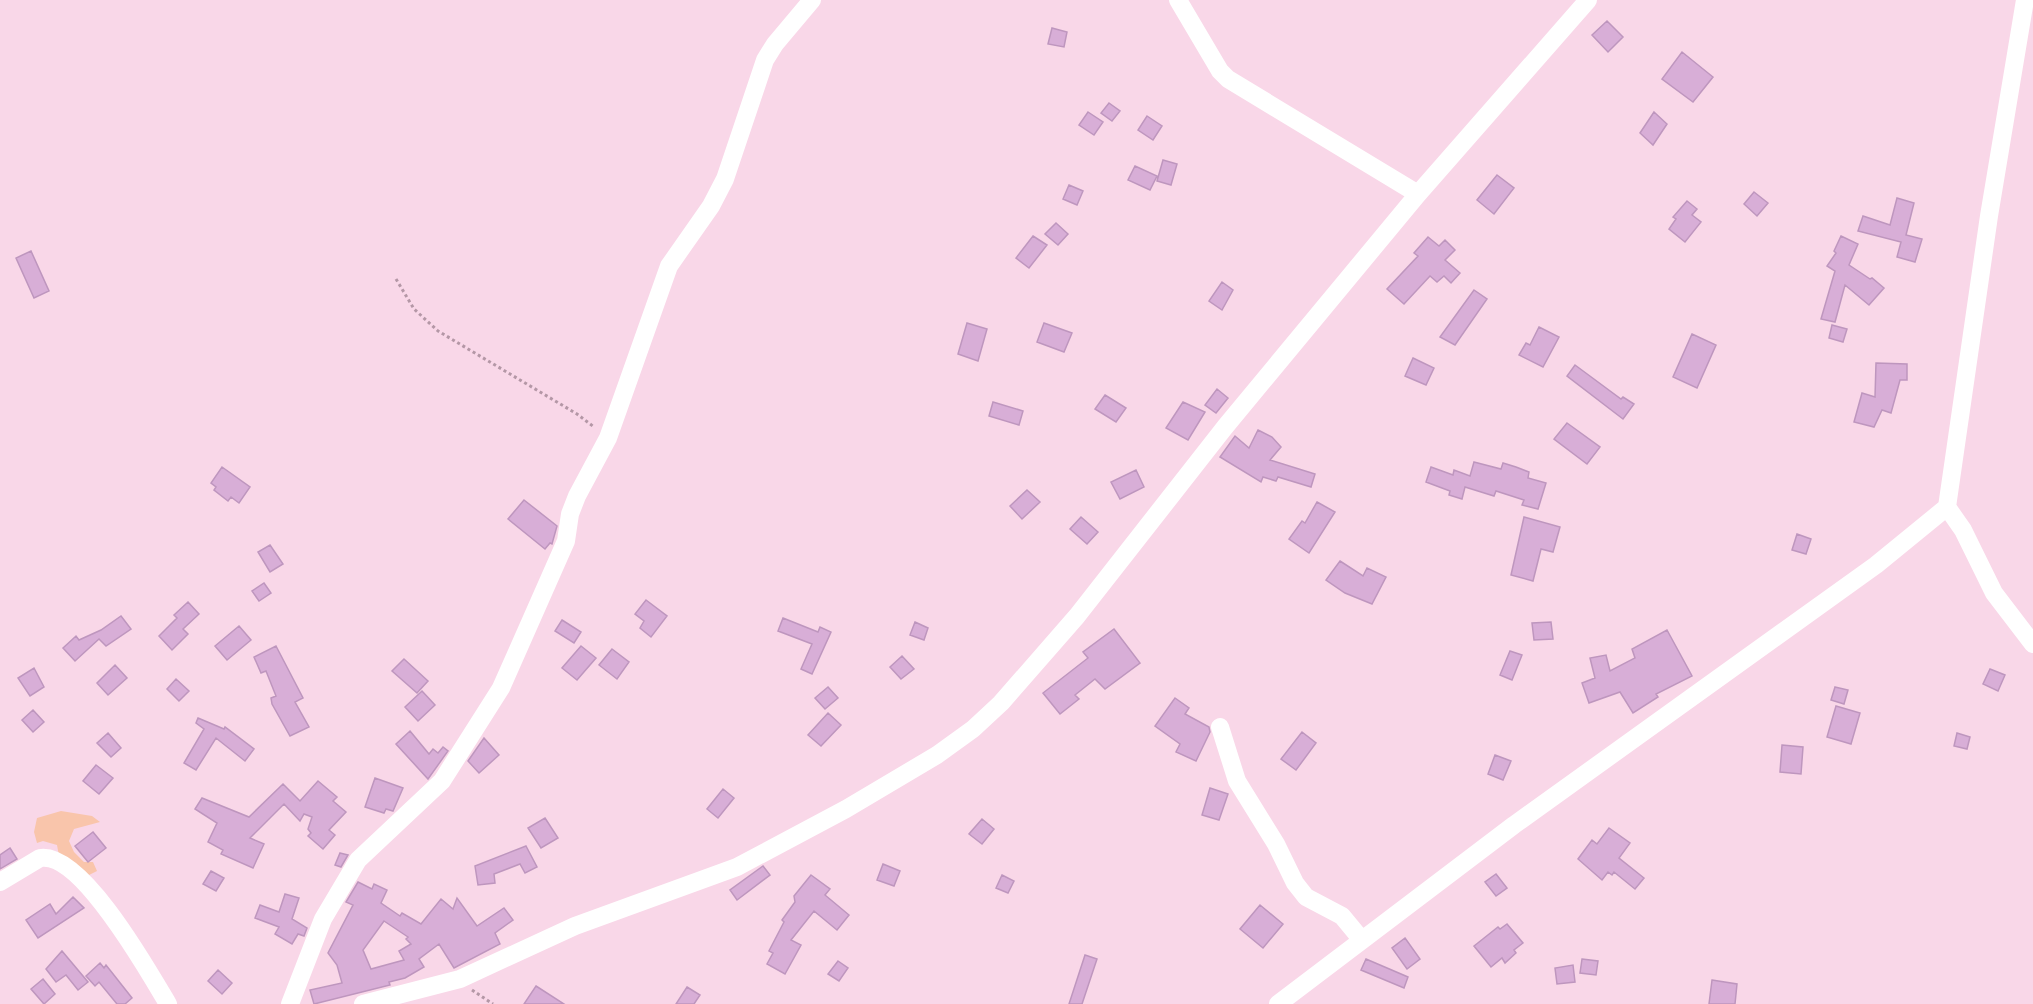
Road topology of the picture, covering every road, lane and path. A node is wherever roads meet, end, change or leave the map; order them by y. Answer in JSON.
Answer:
{"nodes":[{"id":1,"x":812,"y":0,"type":"edge"},
{"id":2,"x":1178,"y":0,"type":"edge"},
{"id":3,"x":2025,"y":0,"type":"edge"},
{"id":4,"x":1580,"y":3,"type":"edge"},
{"id":5,"x":1418,"y":194,"type":"junction"},
{"id":6,"x":396,"y":279,"type":"dead end"},
{"id":7,"x":608,"y":438,"type":"junction"},
{"id":8,"x":1947,"y":507,"type":"junction"},
{"id":9,"x":2033,"y":644,"type":"edge"},
{"id":10,"x":1220,"y":727,"type":"dead end"},
{"id":11,"x":0,"y":882,"type":"edge"},
{"id":12,"x":1361,"y":939,"type":"junction"},
{"id":13,"x":168,"y":1004,"type":"edge"},
{"id":14,"x":290,"y":1004,"type":"edge"},
{"id":15,"x":363,"y":1004,"type":"edge"},
{"id":16,"x":1278,"y":1004,"type":"edge"}],
"edges":[{"from":1,"to":7,"type":"street"},
{"from":2,"to":5,"type":"street"},
{"from":3,"to":8,"type":"street"},
{"from":4,"to":5,"type":"street"},
{"from":5,"to":15,"type":"street"},
{"from":6,"to":7,"type":"path"},
{"from":7,"to":14,"type":"street"},
{"from":8,"to":9,"type":"street"},
{"from":8,"to":12,"type":"street"},
{"from":10,"to":12,"type":"street"},
{"from":11,"to":13,"type":"street"},
{"from":12,"to":16,"type":"street"}]}
